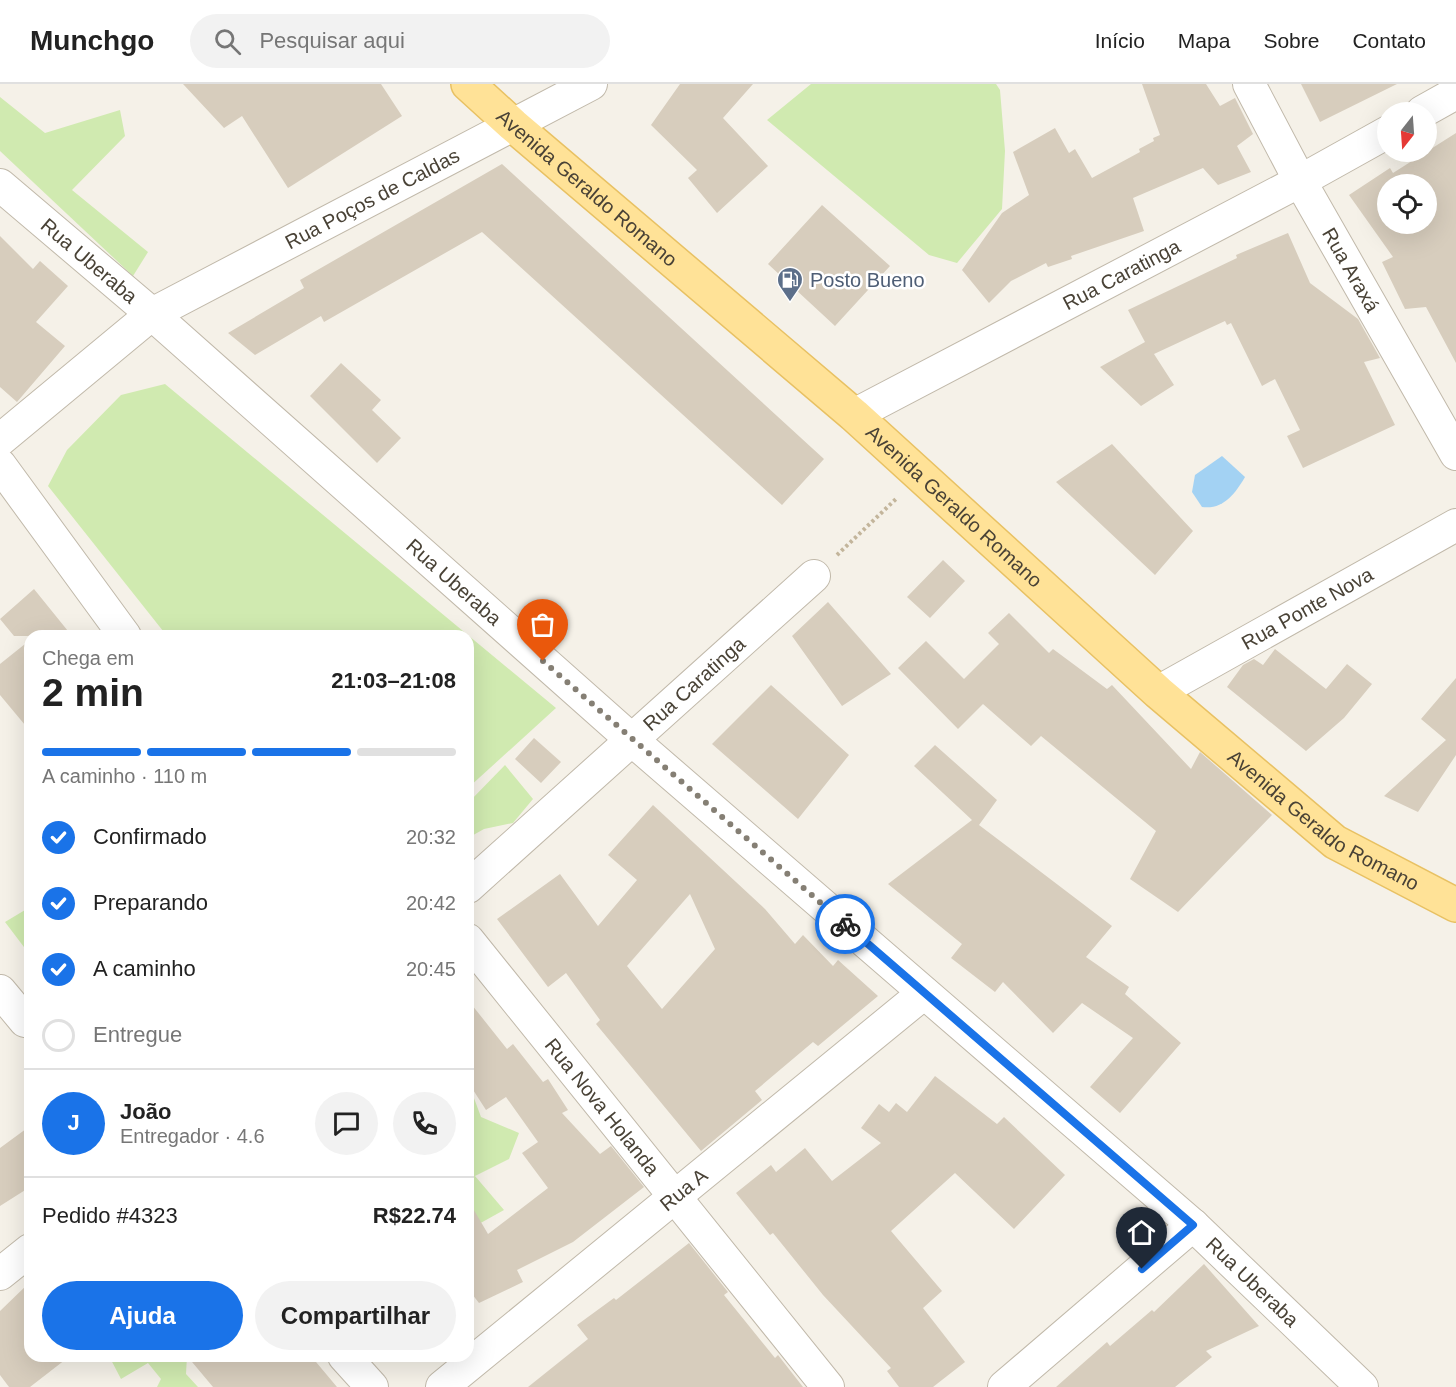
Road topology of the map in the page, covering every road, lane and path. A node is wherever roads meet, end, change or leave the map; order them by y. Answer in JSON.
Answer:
{"nodes":[{"id":1,"x":468,"y":84,"type":"edge"},
{"id":2,"x":591,"y":84,"type":"edge"},
{"id":3,"x":1249,"y":84,"type":"edge"},
{"id":4,"x":1456,"y":93,"type":"edge"},
{"id":5,"x":1437,"y":104,"type":"edge"},
{"id":6,"x":513,"y":125,"type":"junction"},
{"id":7,"x":1377,"y":138,"type":"edge"},
{"id":8,"x":1300,"y":181,"type":"junction"},
{"id":9,"x":0,"y":185,"type":"edge"},
{"id":10,"x":152,"y":314,"type":"junction"},
{"id":11,"x":854,"y":415,"type":"junction"},
{"id":12,"x":0,"y":440,"type":"edge"},
{"id":13,"x":1456,"y":454,"type":"edge"},
{"id":14,"x":0,"y":465,"type":"edge"},
{"id":15,"x":920,"y":477,"type":"junction"},
{"id":16,"x":1456,"y":525,"type":"edge"},
{"id":17,"x":813,"y":576,"type":"joint"},
{"id":18,"x":121,"y":630,"type":"edge"},
{"id":19,"x":1158,"y":692,"type":"junction"},
{"id":20,"x":632,"y":740,"type":"junction"},
{"id":21,"x":474,"y":882,"type":"edge"},
{"id":22,"x":1456,"y":905,"type":"edge"},
{"id":23,"x":474,"y":948,"type":"edge"},
{"id":24,"x":0,"y":991,"type":"edge"},
{"id":25,"x":924,"y":993,"type":"junction"},
{"id":26,"x":24,"y":1022,"type":"dead end"},
{"id":27,"x":674,"y":1198,"type":"junction"},
{"id":28,"x":1193,"y":1225,"type":"junction"},
{"id":29,"x":24,"y":1255,"type":"edge"},
{"id":30,"x":0,"y":1274,"type":"edge"},
{"id":31,"x":474,"y":1361,"type":"edge"},
{"id":32,"x":349,"y":1362,"type":"edge"},
{"id":33,"x":473,"y":1362,"type":"edge"},
{"id":34,"x":372,"y":1387,"type":"edge"},
{"id":35,"x":442,"y":1387,"type":"edge"},
{"id":36,"x":828,"y":1387,"type":"edge"},
{"id":37,"x":1004,"y":1387,"type":"edge"},
{"id":38,"x":1362,"y":1387,"type":"edge"}],
"edges":[{"from":1,"to":6,"type":"main road","name":"Avenida Geraldo Romano"},
{"from":2,"to":6,"type":"street","name":"Rua Poços de Caldas"},
{"from":3,"to":8,"type":"street","name":"Rua Araxá"},
{"from":4,"to":5,"type":"street"},
{"from":6,"to":10,"type":"street","name":"Rua Poços de Caldas"},
{"from":6,"to":11,"type":"main road","name":"Avenida Geraldo Romano"},
{"from":7,"to":8,"type":"street","name":"Rua Caratinga"},
{"from":8,"to":11,"type":"street","name":"Rua Caratinga"},
{"from":8,"to":13,"type":"street","name":"Rua Araxá"},
{"from":9,"to":10,"type":"street","name":"Rua Uberaba"},
{"from":10,"to":12,"type":"street","name":"Rua Poços de Caldas"},
{"from":10,"to":20,"type":"street","name":"Rua Uberaba"},
{"from":11,"to":15,"type":"main road","name":"Avenida Geraldo Romano"},
{"from":14,"to":18,"type":"street"},
{"from":15,"to":17,"type":"path"},
{"from":15,"to":19,"type":"main road","name":"Avenida Geraldo Romano"},
{"from":16,"to":19,"type":"street","name":"Rua Ponte Nova"},
{"from":17,"to":20,"type":"street","name":"Rua Caratinga"},
{"from":19,"to":22,"type":"main road","name":"Avenida Geraldo Romano"},
{"from":20,"to":21,"type":"street","name":"Rua Caratinga"},
{"from":20,"to":25,"type":"street","name":"Rua Uberaba"},
{"from":23,"to":27,"type":"street","name":"Rua Nova Holanda"},
{"from":24,"to":26,"type":"street"},
{"from":25,"to":27,"type":"street","name":"Rua A"},
{"from":25,"to":28,"type":"street","name":"Rua Uberaba"},
{"from":27,"to":31,"type":"street","name":"Rua A"},
{"from":27,"to":36,"type":"street","name":"Rua Nova Holanda"},
{"from":28,"to":37,"type":"street"},
{"from":28,"to":38,"type":"street","name":"Rua Uberaba"},
{"from":29,"to":30,"type":"street"},
{"from":32,"to":34,"type":"street"},
{"from":33,"to":35,"type":"street","name":"Rua A"}]}
